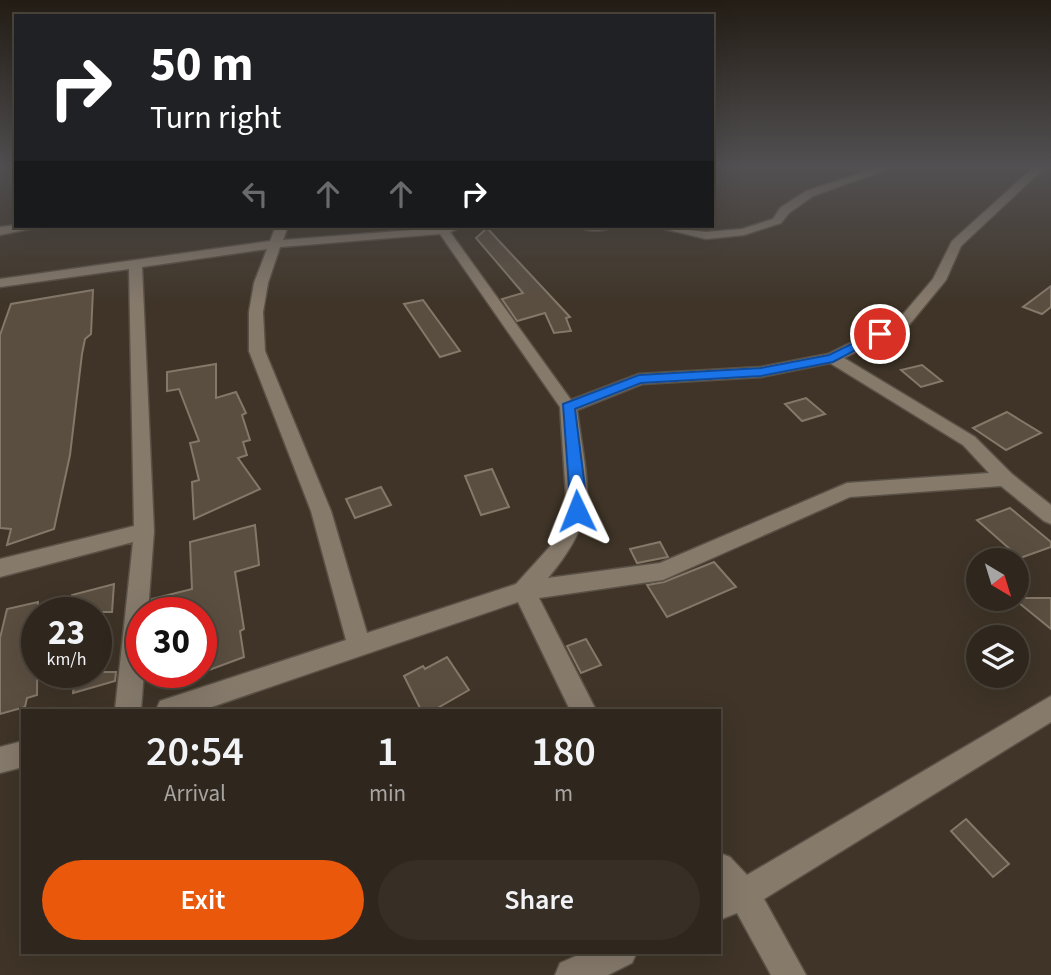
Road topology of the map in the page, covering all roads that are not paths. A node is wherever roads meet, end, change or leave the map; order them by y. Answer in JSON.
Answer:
{"nodes":[{"id":1,"x":781,"y":214,"type":"edge"},
{"id":2,"x":989,"y":214,"type":"edge"},
{"id":3,"x":23,"y":228,"type":"edge"},
{"id":4,"x":281,"y":228,"type":"edge"},
{"id":5,"x":451,"y":228,"type":"edge"},
{"id":6,"x":666,"y":228,"type":"edge"},
{"id":7,"x":0,"y":231,"type":"edge"},
{"id":8,"x":274,"y":244,"type":"junction"},
{"id":9,"x":135,"y":265,"type":"junction"},
{"id":10,"x":0,"y":283,"type":"edge"},
{"id":11,"x":833,"y":358,"type":"junction"},
{"id":12,"x":568,"y":407,"type":"junction"},
{"id":13,"x":1005,"y":478,"type":"junction"},
{"id":14,"x":1051,"y":516,"type":"edge"},
{"id":15,"x":144,"y":531,"type":"junction"},
{"id":16,"x":0,"y":568,"type":"edge"},
{"id":17,"x":524,"y":591,"type":"junction"},
{"id":18,"x":359,"y":645,"type":"junction"},
{"id":19,"x":1051,"y":708,"type":"edge"},
{"id":20,"x":128,"y":709,"type":"edge"},
{"id":21,"x":172,"y":709,"type":"edge"},
{"id":22,"x":583,"y":709,"type":"edge"},
{"id":23,"x":21,"y":755,"type":"edge"},
{"id":24,"x":0,"y":760,"type":"edge"},
{"id":25,"x":721,"y":873,"type":"edge"},
{"id":26,"x":731,"y":900,"type":"edge"},
{"id":27,"x":617,"y":954,"type":"edge"},
{"id":28,"x":572,"y":975,"type":"edge"},
{"id":29,"x":789,"y":975,"type":"edge"}],
"edges":[{"from":1,"to":6,"type":"street"},
{"from":2,"to":11,"type":"street"},
{"from":3,"to":7,"type":"street"},
{"from":4,"to":8,"type":"street"},
{"from":5,"to":8,"type":"street"},
{"from":5,"to":12,"type":"street"},
{"from":8,"to":9,"type":"street"},
{"from":8,"to":18,"type":"street"},
{"from":9,"to":10,"type":"street"},
{"from":9,"to":15,"type":"street"},
{"from":11,"to":12,"type":"street"},
{"from":11,"to":13,"type":"street"},
{"from":12,"to":17,"type":"street"},
{"from":13,"to":14,"type":"street"},
{"from":13,"to":17,"type":"street"},
{"from":15,"to":16,"type":"street"},
{"from":15,"to":20,"type":"street"},
{"from":17,"to":18,"type":"street"},
{"from":17,"to":22,"type":"street"},
{"from":18,"to":21,"type":"street"},
{"from":19,"to":26,"type":"street"},
{"from":23,"to":24,"type":"street"},
{"from":25,"to":26,"type":"street"},
{"from":26,"to":29,"type":"street"},
{"from":27,"to":28,"type":"street"}]}
